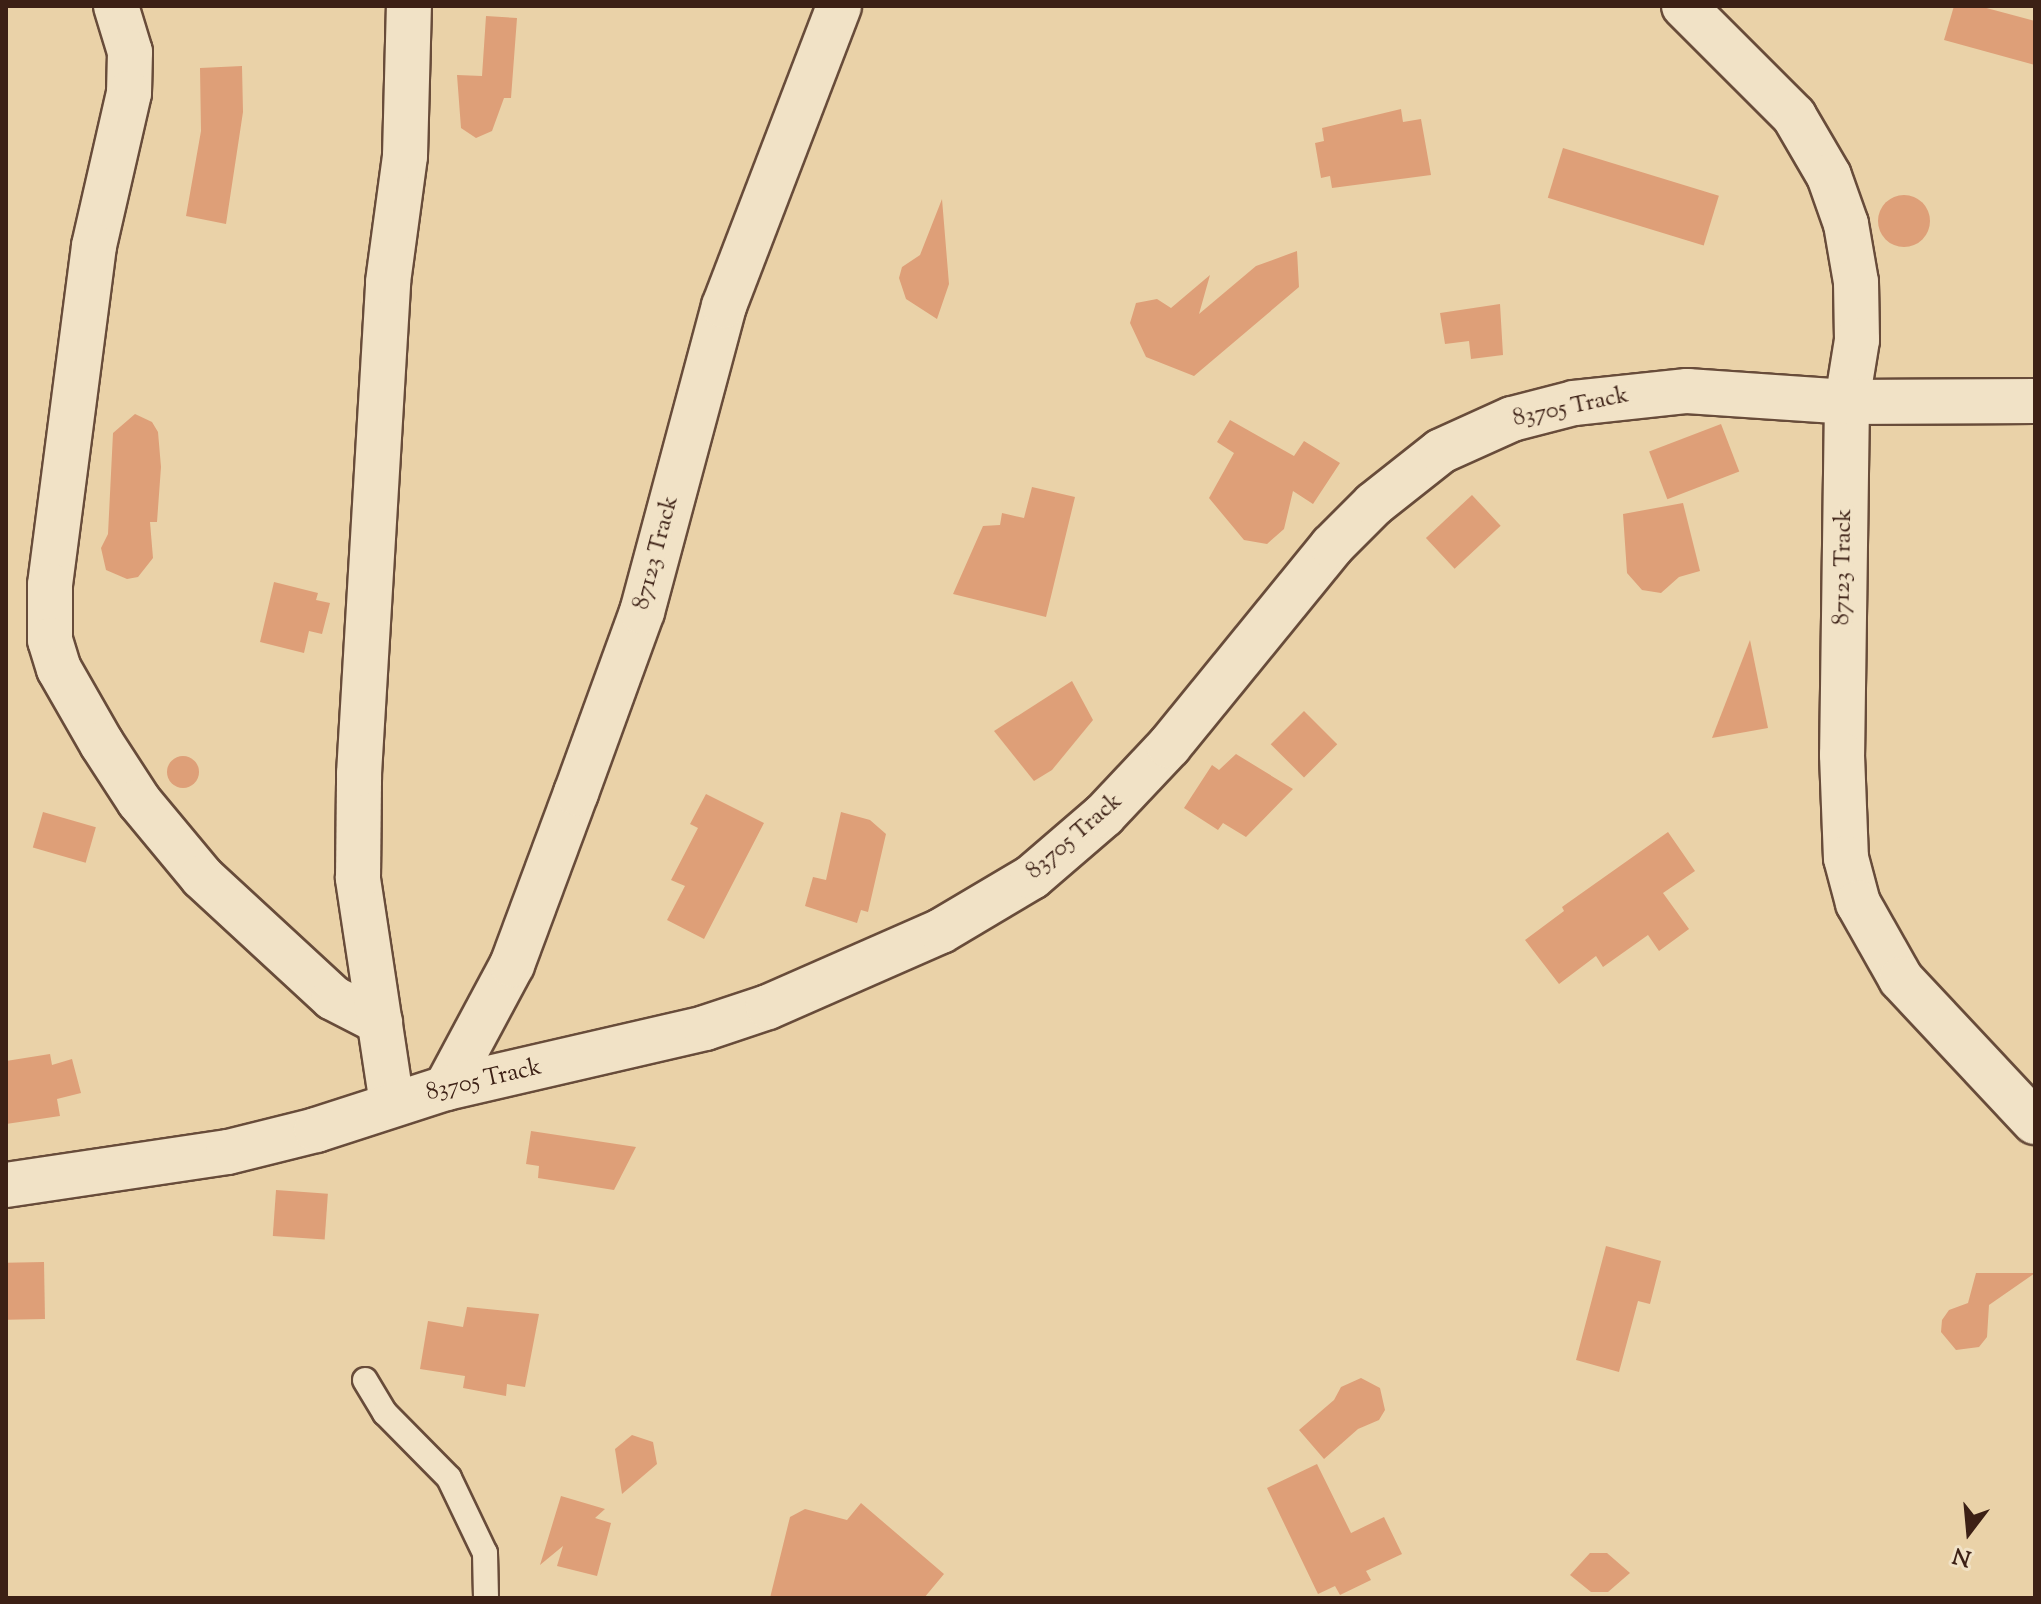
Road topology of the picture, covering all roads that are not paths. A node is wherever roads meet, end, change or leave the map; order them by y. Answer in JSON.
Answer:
{"nodes":[{"id":1,"x":116,"y":6,"type":"edge"},
{"id":2,"x":409,"y":6,"type":"edge"},
{"id":3,"x":839,"y":6,"type":"edge"},
{"id":4,"x":1684,"y":6,"type":"edge"},
{"id":5,"x":2035,"y":401,"type":"edge"},
{"id":6,"x":1847,"y":402,"type":"junction"},
{"id":7,"x":380,"y":1022,"type":"junction"},
{"id":8,"x":446,"y":1088,"type":"junction"},
{"id":9,"x":392,"y":1104,"type":"junction"},
{"id":10,"x":2035,"y":1122,"type":"edge"},
{"id":11,"x":6,"y":1185,"type":"edge"},
{"id":12,"x":365,"y":1380,"type":"dead end"},
{"id":13,"x":486,"y":1598,"type":"edge"}],
"edges":[{"from":1,"to":7,"type":"street"},
{"from":2,"to":7,"type":"street"},
{"from":3,"to":8,"type":"street","name":"87123 Track"},
{"from":4,"to":6,"type":"street","name":"87123 Track"},
{"from":5,"to":6,"type":"street","name":"83705 Track"},
{"from":6,"to":8,"type":"street","name":"83705 Track"},
{"from":6,"to":10,"type":"street","name":"87123 Track"},
{"from":7,"to":9,"type":"street"},
{"from":8,"to":9,"type":"street","name":"83705 Track"},
{"from":9,"to":11,"type":"street","name":"83705 Track"},
{"from":12,"to":13,"type":"lane"}]}
